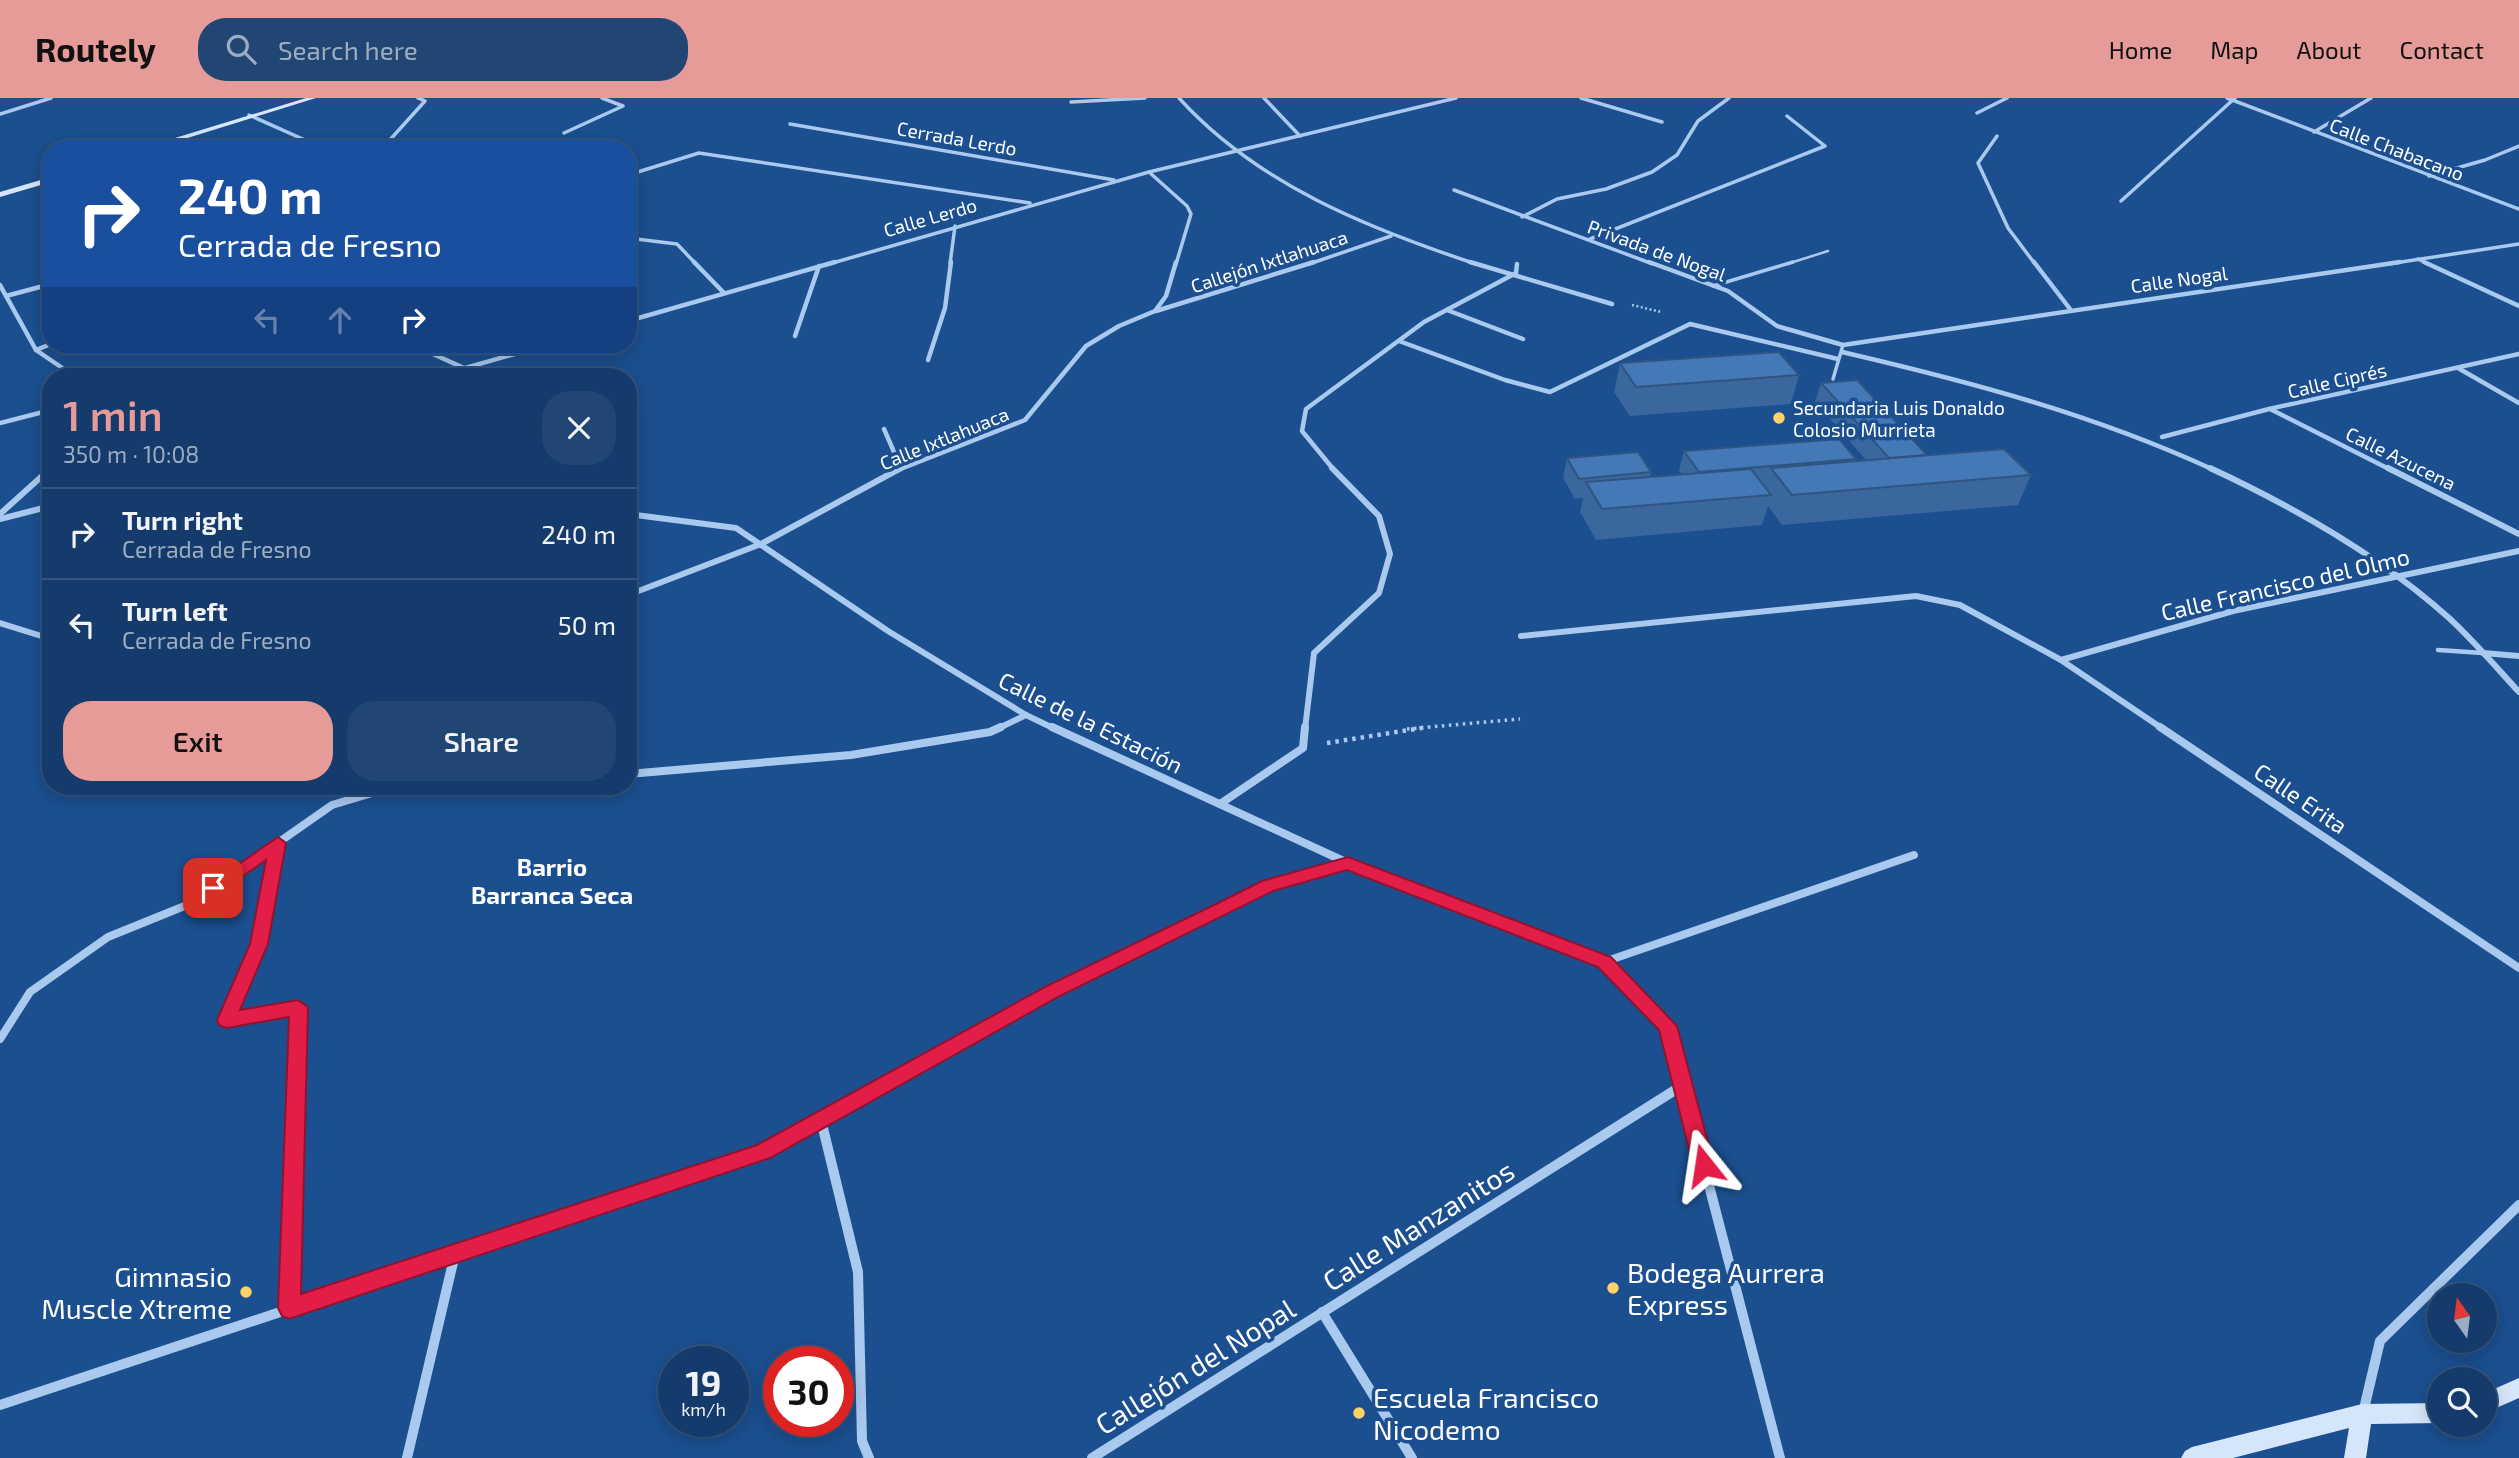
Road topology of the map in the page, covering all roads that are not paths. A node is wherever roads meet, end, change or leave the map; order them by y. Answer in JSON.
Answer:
{"nodes":[{"id":1,"x":51,"y":98,"type":"edge"},
{"id":2,"x":313,"y":98,"type":"edge"},
{"id":3,"x":418,"y":98,"type":"edge"},
{"id":4,"x":602,"y":98,"type":"edge"},
{"id":5,"x":1145,"y":98,"type":"edge"},
{"id":6,"x":1179,"y":98,"type":"edge"},
{"id":7,"x":1264,"y":98,"type":"edge"},
{"id":8,"x":1456,"y":98,"type":"edge"},
{"id":9,"x":1581,"y":98,"type":"edge"},
{"id":10,"x":1730,"y":98,"type":"edge"},
{"id":11,"x":2007,"y":98,"type":"edge"},
{"id":12,"x":2227,"y":98,"type":"edge"},
{"id":13,"x":2371,"y":98,"type":"edge"},
{"id":14,"x":2234,"y":99,"type":"edge"},
{"id":15,"x":1071,"y":102,"type":"dead end"},
{"id":16,"x":1978,"y":113,"type":"dead end"},
{"id":17,"x":0,"y":114,"type":"edge"},
{"id":18,"x":249,"y":115,"type":"junction"},
{"id":19,"x":1787,"y":116,"type":"dead end"},
{"id":20,"x":1662,"y":122,"type":"dead end"},
{"id":21,"x":790,"y":124,"type":"dead end"},
{"id":22,"x":2314,"y":132,"type":"junction"},
{"id":23,"x":564,"y":133,"type":"dead end"},
{"id":24,"x":1300,"y":136,"type":"junction"},
{"id":25,"x":1997,"y":136,"type":"dead end"},
{"id":26,"x":171,"y":140,"type":"edge"},
{"id":27,"x":305,"y":140,"type":"edge"},
{"id":28,"x":390,"y":140,"type":"edge"},
{"id":29,"x":2519,"y":146,"type":"edge"},
{"id":30,"x":1234,"y":150,"type":"junction"},
{"id":31,"x":637,"y":172,"type":"edge"},
{"id":32,"x":1149,"y":172,"type":"junction"},
{"id":33,"x":2428,"y":176,"type":"junction"},
{"id":34,"x":1119,"y":181,"type":"junction"},
{"id":35,"x":42,"y":182,"type":"edge"},
{"id":36,"x":1454,"y":190,"type":"dead end"},
{"id":37,"x":0,"y":195,"type":"edge"},
{"id":38,"x":2121,"y":201,"type":"dead end"},
{"id":39,"x":1034,"y":203,"type":"junction"},
{"id":40,"x":2519,"y":209,"type":"edge"},
{"id":41,"x":1522,"y":217,"type":"junction"},
{"id":42,"x":955,"y":226,"type":"junction"},
{"id":43,"x":1392,"y":235,"type":"junction"},
{"id":44,"x":637,"y":239,"type":"edge"},
{"id":45,"x":1590,"y":240,"type":"junction"},
{"id":46,"x":2519,"y":243,"type":"edge"},
{"id":47,"x":1828,"y":251,"type":"dead end"},
{"id":48,"x":2417,"y":259,"type":"junction"},
{"id":49,"x":1517,"y":264,"type":"dead end"},
{"id":50,"x":819,"y":266,"type":"junction"},
{"id":51,"x":1511,"y":276,"type":"junction"},
{"id":52,"x":0,"y":285,"type":"edge"},
{"id":53,"x":1713,"y":286,"type":"junction"},
{"id":54,"x":42,"y":287,"type":"edge"},
{"id":55,"x":724,"y":293,"type":"junction"},
{"id":56,"x":6,"y":296,"type":"junction"},
{"id":57,"x":1612,"y":304,"type":"dead end"},
{"id":58,"x":2519,"y":306,"type":"edge"},
{"id":59,"x":2070,"y":309,"type":"junction"},
{"id":60,"x":1447,"y":310,"type":"junction"},
{"id":61,"x":1155,"y":311,"type":"junction"},
{"id":62,"x":637,"y":318,"type":"edge"},
{"id":63,"x":795,"y":336,"type":"dead end"},
{"id":64,"x":1523,"y":339,"type":"dead end"},
{"id":65,"x":1399,"y":341,"type":"junction"},
{"id":66,"x":42,"y":348,"type":"edge"},
{"id":67,"x":1843,"y":348,"type":"junction"},
{"id":68,"x":36,"y":350,"type":"junction"},
{"id":69,"x":433,"y":354,"type":"edge"},
{"id":70,"x":514,"y":354,"type":"edge"},
{"id":71,"x":2519,"y":354,"type":"edge"},
{"id":72,"x":1838,"y":359,"type":"junction"},
{"id":73,"x":928,"y":360,"type":"dead end"},
{"id":74,"x":2457,"y":367,"type":"junction"},
{"id":75,"x":62,"y":368,"type":"edge"},
{"id":76,"x":465,"y":368,"type":"joint"},
{"id":77,"x":1833,"y":379,"type":"edge"},
{"id":78,"x":2519,"y":403,"type":"edge"},
{"id":79,"x":2269,"y":409,"type":"junction"},
{"id":80,"x":42,"y":412,"type":"edge"},
{"id":81,"x":0,"y":423,"type":"edge"},
{"id":82,"x":884,"y":429,"type":"dead end"},
{"id":83,"x":2162,"y":438,"type":"dead end"},
{"id":84,"x":901,"y":468,"type":"junction"},
{"id":85,"x":42,"y":476,"type":"edge"},
{"id":86,"x":42,"y":508,"type":"edge"},
{"id":87,"x":0,"y":514,"type":"edge"},
{"id":88,"x":637,"y":515,"type":"edge"},
{"id":89,"x":0,"y":519,"type":"edge"},
{"id":90,"x":2519,"y":534,"type":"edge"},
{"id":91,"x":761,"y":544,"type":"junction"},
{"id":92,"x":2519,"y":551,"type":"edge"},
{"id":93,"x":2393,"y":575,"type":"junction"},
{"id":94,"x":637,"y":592,"type":"edge"},
{"id":95,"x":0,"y":623,"type":"edge"},
{"id":96,"x":42,"y":636,"type":"edge"},
{"id":97,"x":1521,"y":636,"type":"dead end"},
{"id":98,"x":2438,"y":650,"type":"dead end"},
{"id":99,"x":2483,"y":653,"type":"junction"},
{"id":100,"x":2519,"y":656,"type":"edge"},
{"id":101,"x":2061,"y":660,"type":"junction"},
{"id":102,"x":2519,"y":692,"type":"edge"},
{"id":103,"x":1026,"y":715,"type":"junction"},
{"id":104,"x":637,"y":773,"type":"edge"},
{"id":105,"x":365,"y":795,"type":"edge"},
{"id":106,"x":1220,"y":804,"type":"junction"},
{"id":107,"x":278,"y":843,"type":"junction"},
{"id":108,"x":1914,"y":855,"type":"dead end"},
{"id":109,"x":1348,"y":863,"type":"junction"},
{"id":110,"x":1604,"y":962,"type":"junction"},
{"id":111,"x":2519,"y":968,"type":"edge"},
{"id":112,"x":0,"y":1039,"type":"edge"},
{"id":113,"x":1683,"y":1085,"type":"junction"},
{"id":114,"x":821,"y":1119,"type":"junction"},
{"id":115,"x":2519,"y":1205,"type":"edge"},
{"id":116,"x":455,"y":1254,"type":"junction"},
{"id":117,"x":289,"y":1308,"type":"junction"},
{"id":118,"x":1322,"y":1312,"type":"junction"},
{"id":119,"x":2519,"y":1388,"type":"edge"},
{"id":120,"x":2497,"y":1398,"type":"edge"},
{"id":121,"x":0,"y":1405,"type":"edge"},
{"id":122,"x":2427,"y":1413,"type":"edge"},
{"id":123,"x":2362,"y":1414,"type":"junction"},
{"id":124,"x":407,"y":1458,"type":"edge"},
{"id":125,"x":869,"y":1458,"type":"edge"},
{"id":126,"x":1091,"y":1458,"type":"edge"},
{"id":127,"x":1412,"y":1458,"type":"edge"},
{"id":128,"x":1780,"y":1458,"type":"edge"},
{"id":129,"x":2192,"y":1458,"type":"edge"},
{"id":130,"x":2355,"y":1458,"type":"edge"}],
"edges":[{"from":1,"to":17,"type":"street"},
{"from":2,"to":18,"type":"street"},
{"from":3,"to":28,"type":"street"},
{"from":4,"to":23,"type":"street"},
{"from":5,"to":15,"type":"street"},
{"from":6,"to":30,"type":"street"},
{"from":7,"to":24,"type":"street"},
{"from":8,"to":24,"type":"street","name":"Calle Lerdo"},
{"from":9,"to":20,"type":"street"},
{"from":10,"to":41,"type":"street"},
{"from":11,"to":16,"type":"street"},
{"from":12,"to":14,"type":"street","name":"Calle Chabacano"},
{"from":13,"to":22,"type":"street"},
{"from":14,"to":22,"type":"street","name":"Calle Chabacano"},
{"from":14,"to":38,"type":"street"},
{"from":18,"to":26,"type":"street"},
{"from":18,"to":27,"type":"street"},
{"from":19,"to":45,"type":"street"},
{"from":21,"to":34,"type":"street","name":"Cerrada Lerdo"},
{"from":22,"to":33,"type":"street","name":"Calle Chabacano"},
{"from":24,"to":30,"type":"street","name":"Calle Lerdo"},
{"from":25,"to":59,"type":"street"},
{"from":29,"to":33,"type":"street"},
{"from":30,"to":32,"type":"street","name":"Calle Lerdo"},
{"from":30,"to":43,"type":"street"},
{"from":31,"to":39,"type":"street"},
{"from":32,"to":34,"type":"street","name":"Calle Lerdo"},
{"from":32,"to":61,"type":"street"},
{"from":33,"to":40,"type":"street","name":"Calle Chabacano"},
{"from":34,"to":39,"type":"street","name":"Calle Lerdo"},
{"from":35,"to":37,"type":"street"},
{"from":36,"to":41,"type":"street","name":"Privada de Nogal"},
{"from":39,"to":42,"type":"street","name":"Calle Lerdo"},
{"from":41,"to":45,"type":"street","name":"Privada de Nogal"},
{"from":42,"to":50,"type":"street","name":"Calle Lerdo"},
{"from":42,"to":73,"type":"street"},
{"from":43,"to":51,"type":"street"},
{"from":43,"to":61,"type":"street","name":"Callejón Ixtlahuaca"},
{"from":44,"to":55,"type":"street"},
{"from":45,"to":53,"type":"street","name":"Privada de Nogal"},
{"from":46,"to":48,"type":"street","name":"Calle Nogal"},
{"from":47,"to":53,"type":"lane"},
{"from":48,"to":58,"type":"street"},
{"from":48,"to":59,"type":"street","name":"Calle Nogal"},
{"from":49,"to":51,"type":"street"},
{"from":50,"to":55,"type":"street","name":"Calle Lerdo"},
{"from":50,"to":63,"type":"street"},
{"from":51,"to":57,"type":"street"},
{"from":51,"to":60,"type":"street"},
{"from":52,"to":56,"type":"street"},
{"from":53,"to":67,"type":"street","name":"Privada de Nogal"},
{"from":54,"to":56,"type":"street"},
{"from":55,"to":62,"type":"street","name":"Calle Lerdo"},
{"from":56,"to":68,"type":"street"},
{"from":59,"to":67,"type":"street","name":"Calle Nogal"},
{"from":60,"to":64,"type":"street"},
{"from":60,"to":65,"type":"street"},
{"from":61,"to":84,"type":"street","name":"Calle Ixtlahuaca"},
{"from":65,"to":72,"type":"street"},
{"from":65,"to":106,"type":"street"},
{"from":66,"to":68,"type":"street"},
{"from":67,"to":72,"type":"lane"},
{"from":67,"to":93,"type":"street","name":"Privada de Nogal"},
{"from":68,"to":75,"type":"street"},
{"from":69,"to":76,"type":"street"},
{"from":70,"to":76,"type":"street"},
{"from":71,"to":74,"type":"street","name":"Calle Ciprés"},
{"from":72,"to":77,"type":"lane"},
{"from":74,"to":78,"type":"street"},
{"from":74,"to":79,"type":"street","name":"Calle Ciprés"},
{"from":79,"to":83,"type":"street","name":"Calle Ciprés"},
{"from":79,"to":90,"type":"street","name":"Calle Azucena"},
{"from":80,"to":81,"type":"street"},
{"from":82,"to":84,"type":"street"},
{"from":84,"to":91,"type":"street","name":"Calle Ixtlahuaca"},
{"from":85,"to":87,"type":"street"},
{"from":86,"to":89,"type":"street"},
{"from":88,"to":91,"type":"street","name":"Calle de la Estación"},
{"from":91,"to":94,"type":"street","name":"Calle Ixtlahuaca"},
{"from":91,"to":103,"type":"street","name":"Calle de la Estación"},
{"from":92,"to":93,"type":"street","name":"Calle Francisco del Olmo"},
{"from":93,"to":99,"type":"street","name":"Privada de Nogal"},
{"from":93,"to":101,"type":"street","name":"Calle Francisco del Olmo"},
{"from":95,"to":96,"type":"street"},
{"from":97,"to":101,"type":"street","name":"Calle Erita"},
{"from":98,"to":99,"type":"lane"},
{"from":99,"to":100,"type":"street"},
{"from":99,"to":102,"type":"street","name":"Privada de Nogal"},
{"from":101,"to":111,"type":"street","name":"Calle Erita"},
{"from":103,"to":104,"type":"street"},
{"from":103,"to":106,"type":"street","name":"Calle de la Estación"},
{"from":105,"to":107,"type":"street"},
{"from":106,"to":109,"type":"street","name":"Calle de la Estación"},
{"from":107,"to":112,"type":"street"},
{"from":107,"to":117,"type":"street"},
{"from":108,"to":110,"type":"street"},
{"from":109,"to":110,"type":"street","name":"Calle de la Estación"},
{"from":109,"to":114,"type":"street"},
{"from":110,"to":113,"type":"street"},
{"from":113,"to":118,"type":"street","name":"Calle Manzanitos"},
{"from":113,"to":128,"type":"street"},
{"from":114,"to":116,"type":"street"},
{"from":114,"to":125,"type":"street"},
{"from":115,"to":123,"type":"street"},
{"from":116,"to":117,"type":"street"},
{"from":116,"to":124,"type":"street"},
{"from":117,"to":121,"type":"street"},
{"from":118,"to":126,"type":"street","name":"Callejón del Nopal"},
{"from":118,"to":127,"type":"street","name":"Calle Manzanitos"},
{"from":119,"to":120,"type":"street"},
{"from":122,"to":123,"type":"street"},
{"from":123,"to":129,"type":"street"},
{"from":123,"to":130,"type":"street"}]}
